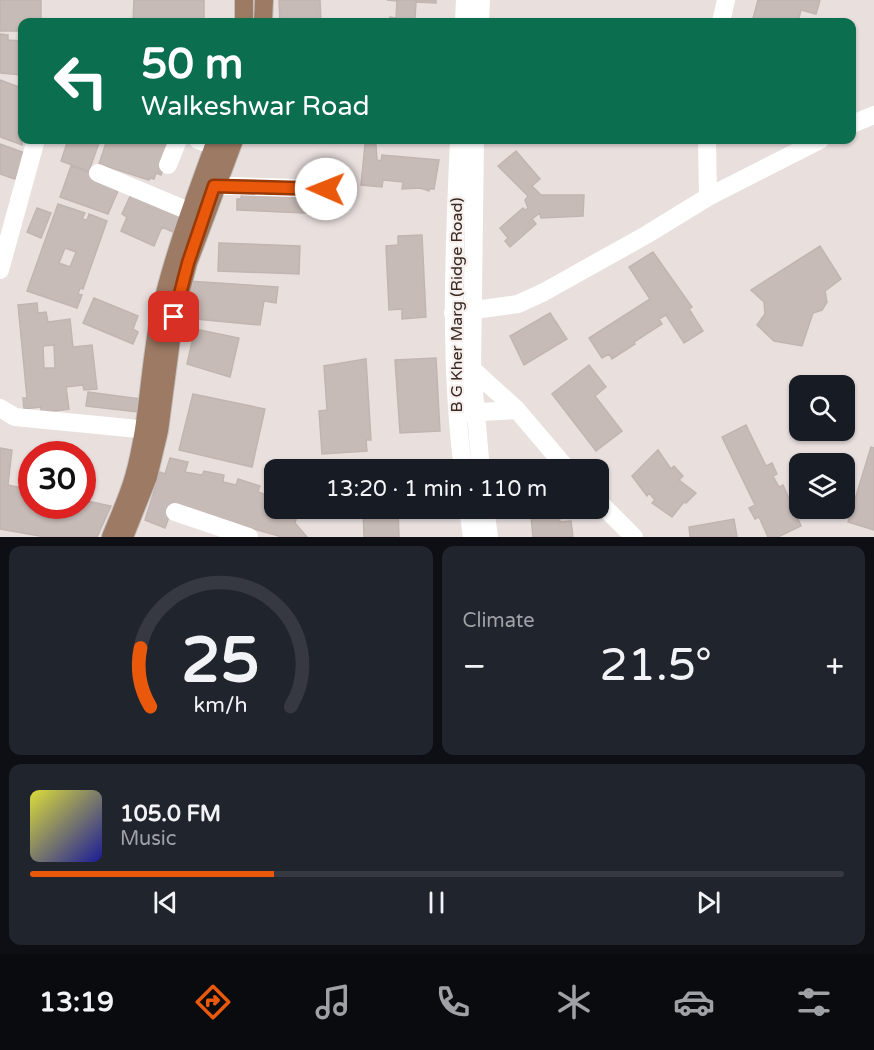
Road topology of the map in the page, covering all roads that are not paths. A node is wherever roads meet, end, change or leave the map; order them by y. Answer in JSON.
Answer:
{"nodes":[{"id":1,"x":244,"y":0,"type":"edge"},
{"id":2,"x":264,"y":0,"type":"edge"},
{"id":3,"x":465,"y":0,"type":"edge"},
{"id":4,"x":481,"y":0,"type":"edge"},
{"id":5,"x":726,"y":0,"type":"edge"},
{"id":6,"x":244,"y":18,"type":"edge"},
{"id":7,"x":263,"y":18,"type":"edge"},
{"id":8,"x":464,"y":18,"type":"edge"},
{"id":9,"x":480,"y":18,"type":"edge"},
{"id":10,"x":722,"y":18,"type":"edge"},
{"id":11,"x":874,"y":115,"type":"edge"},
{"id":12,"x":856,"y":122,"type":"edge"},
{"id":13,"x":35,"y":144,"type":"edge"},
{"id":14,"x":176,"y":144,"type":"edge"},
{"id":15,"x":218,"y":144,"type":"edge"},
{"id":16,"x":459,"y":144,"type":"edge"},
{"id":17,"x":476,"y":144,"type":"edge"},
{"id":18,"x":707,"y":144,"type":"edge"},
{"id":19,"x":812,"y":144,"type":"edge"},
{"id":20,"x":168,"y":165,"type":"dead end"},
{"id":21,"x":98,"y":173,"type":"dead end"},
{"id":22,"x":206,"y":186,"type":"junction"},
{"id":23,"x":326,"y":189,"type":"dead end"},
{"id":24,"x":708,"y":196,"type":"junction"},
{"id":25,"x":197,"y":215,"type":"junction"},
{"id":26,"x":0,"y":270,"type":"edge"},
{"id":27,"x":473,"y":311,"type":"junction"},
{"id":28,"x":453,"y":313,"type":"junction"},
{"id":29,"x":472,"y":369,"type":"junction"},
{"id":30,"x":453,"y":370,"type":"junction"},
{"id":31,"x":0,"y":408,"type":"edge"},
{"id":32,"x":517,"y":410,"type":"junction"},
{"id":33,"x":465,"y":412,"type":"junction"},
{"id":34,"x":151,"y":430,"type":"junction"},
{"id":35,"x":463,"y":459,"type":"edge"},
{"id":36,"x":478,"y":459,"type":"edge"},
{"id":37,"x":559,"y":459,"type":"edge"},
{"id":38,"x":139,"y":501,"type":"junction"},
{"id":39,"x":175,"y":512,"type":"tunnel mouth"},
{"id":40,"x":609,"y":512,"type":"edge"},
{"id":41,"x":470,"y":519,"type":"edge"},
{"id":42,"x":487,"y":519,"type":"edge"},
{"id":43,"x":111,"y":537,"type":"edge"},
{"id":44,"x":124,"y":537,"type":"edge"},
{"id":45,"x":249,"y":537,"type":"edge"},
{"id":46,"x":472,"y":537,"type":"edge"},
{"id":47,"x":489,"y":537,"type":"edge"},
{"id":48,"x":634,"y":537,"type":"edge"}],
"edges":[{"from":1,"to":6,"type":"main road"},
{"from":2,"to":7,"type":"main road"},
{"from":3,"to":8,"type":"street"},
{"from":4,"to":9,"type":"street"},
{"from":5,"to":10,"type":"street"},
{"from":11,"to":12,"type":"street"},
{"from":13,"to":26,"type":"street"},
{"from":14,"to":20,"type":"street"},
{"from":15,"to":22,"type":"main road"},
{"from":16,"to":28,"type":"street","name":"B G Kher Marg (Ridge Road)"},
{"from":17,"to":27,"type":"street","name":"B G Kher Marg (Ridge Road)"},
{"from":18,"to":24,"type":"street"},
{"from":19,"to":24,"type":"street"},
{"from":21,"to":25,"type":"street"},
{"from":22,"to":23,"type":"street"},
{"from":22,"to":25,"type":"main road"},
{"from":24,"to":27,"type":"street"},
{"from":25,"to":34,"type":"main road"},
{"from":27,"to":28,"type":"street"},
{"from":27,"to":29,"type":"street","name":"B G Kher Marg (Ridge Road)"},
{"from":28,"to":30,"type":"street","name":"B G Kher Marg (Ridge Road)"},
{"from":29,"to":30,"type":"street"},
{"from":29,"to":32,"type":"street"},
{"from":29,"to":33,"type":"street","name":"B G Kher Marg (Ridge Road)"},
{"from":30,"to":33,"type":"street","name":"B G Kher Marg (Ridge Road)"},
{"from":31,"to":34,"type":"street"},
{"from":32,"to":33,"type":"street"},
{"from":32,"to":37,"type":"street"},
{"from":33,"to":35,"type":"street","name":"B G Kher Marg (Ridge Road)"},
{"from":33,"to":36,"type":"street","name":"B G Kher Marg (Ridge Road)"},
{"from":34,"to":38,"type":"main road"},
{"from":38,"to":43,"type":"main road"},
{"from":38,"to":44,"type":"main road"},
{"from":39,"to":45,"type":"street"},
{"from":40,"to":48,"type":"street"},
{"from":41,"to":46,"type":"street"},
{"from":42,"to":47,"type":"street"}]}
